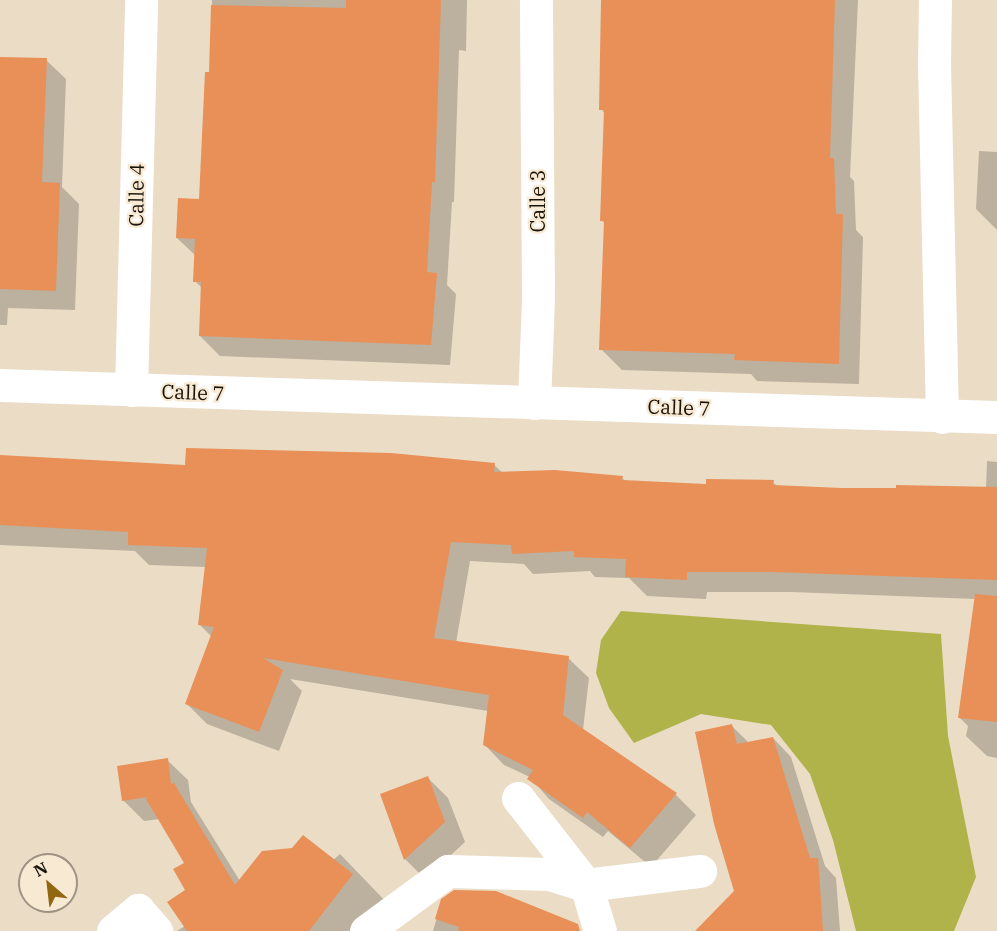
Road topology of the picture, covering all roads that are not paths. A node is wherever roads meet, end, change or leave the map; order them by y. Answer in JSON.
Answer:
{"nodes":[{"id":1,"x":141,"y":0,"type":"edge"},
{"id":2,"x":536,"y":0,"type":"edge"},
{"id":3,"x":936,"y":0,"type":"edge"},
{"id":4,"x":0,"y":385,"type":"edge"},
{"id":5,"x":131,"y":390,"type":"junction"},
{"id":6,"x":534,"y":403,"type":"junction"},
{"id":7,"x":942,"y":417,"type":"junction"},
{"id":8,"x":997,"y":417,"type":"edge"},
{"id":9,"x":518,"y":798,"type":"dead end"},
{"id":10,"x":700,"y":872,"type":"dead end"},
{"id":11,"x":586,"y":885,"type":"junction"},
{"id":12,"x":113,"y":931,"type":"edge"},
{"id":13,"x":156,"y":931,"type":"edge"},
{"id":14,"x":366,"y":931,"type":"edge"},
{"id":15,"x":600,"y":931,"type":"edge"}],
"edges":[{"from":1,"to":5,"type":"street","name":"Calle 4"},
{"from":2,"to":6,"type":"street","name":"Calle 3"},
{"from":3,"to":7,"type":"street"},
{"from":4,"to":5,"type":"street","name":"Calle 7"},
{"from":5,"to":6,"type":"street","name":"Calle 7"},
{"from":6,"to":7,"type":"street","name":"Calle 7"},
{"from":7,"to":8,"type":"street","name":"Calle 7"},
{"from":9,"to":11,"type":"street"},
{"from":10,"to":11,"type":"street"},
{"from":11,"to":14,"type":"street"},
{"from":11,"to":15,"type":"street"},
{"from":12,"to":13,"type":"street"}]}
